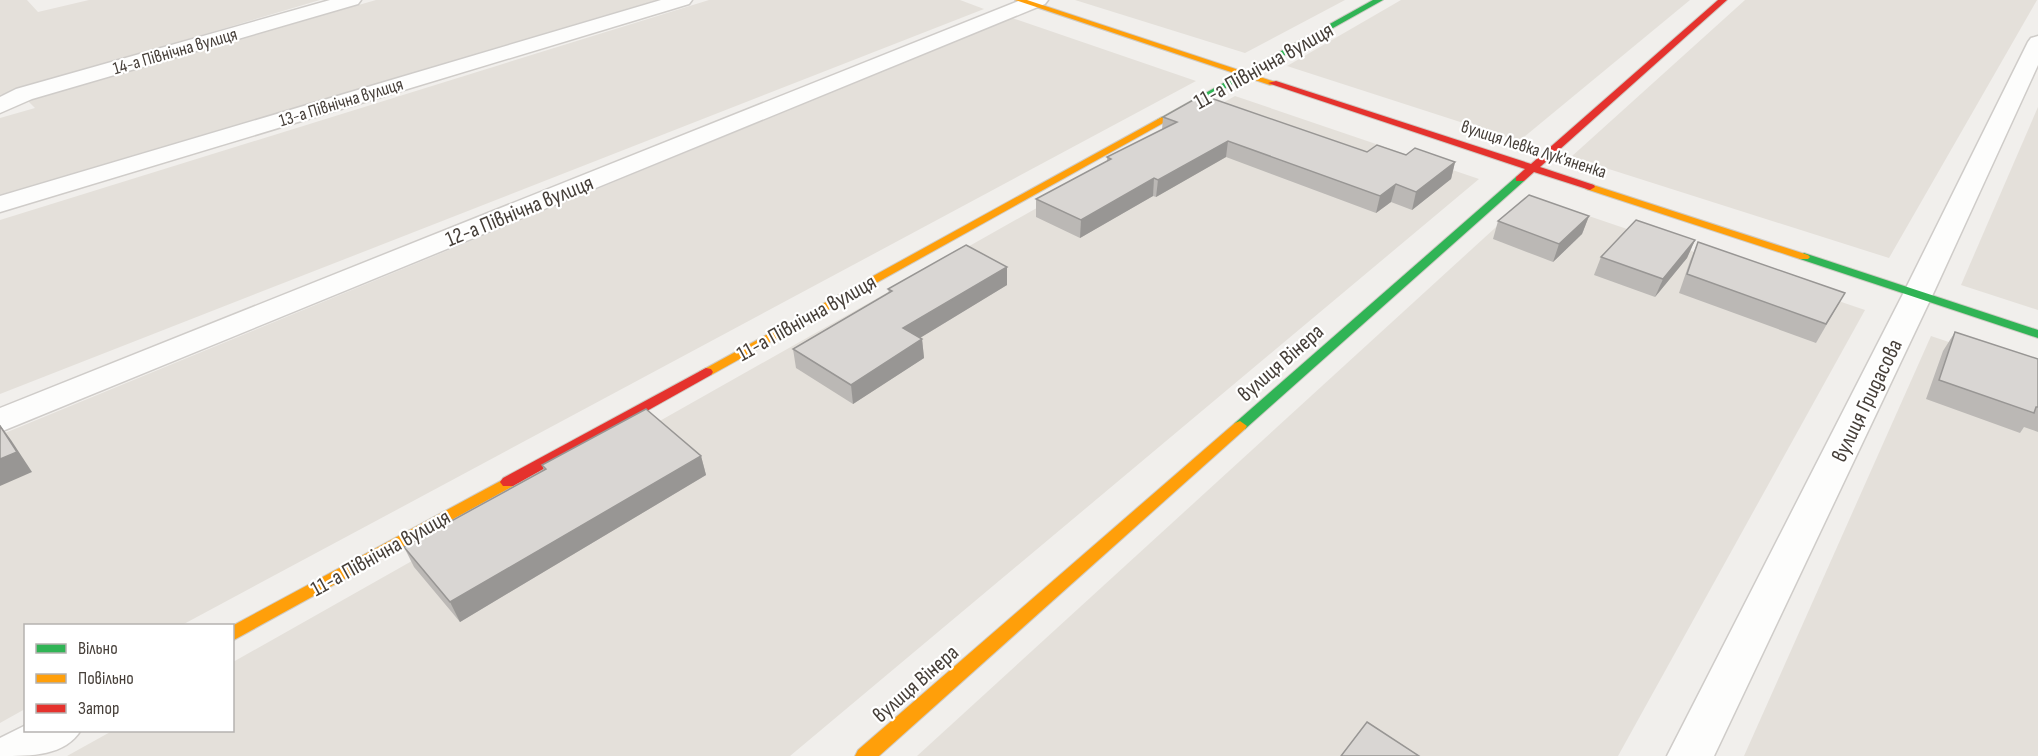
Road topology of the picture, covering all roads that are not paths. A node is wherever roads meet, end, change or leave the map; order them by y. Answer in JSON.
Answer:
{"nodes":[{"id":1,"x":351,"y":0,"type":"edge"},
{"id":2,"x":682,"y":0,"type":"edge"},
{"id":3,"x":1379,"y":0,"type":"edge"},
{"id":4,"x":1724,"y":0,"type":"edge"},
{"id":5,"x":1029,"y":1,"type":"edge"},
{"id":6,"x":2038,"y":42,"type":"edge"},
{"id":7,"x":1248,"y":73,"type":"junction"},
{"id":8,"x":0,"y":106,"type":"edge"},
{"id":9,"x":1533,"y":167,"type":"junction"},
{"id":10,"x":0,"y":204,"type":"edge"},
{"id":11,"x":1918,"y":294,"type":"junction"},
{"id":12,"x":2038,"y":334,"type":"edge"},
{"id":13,"x":0,"y":421,"type":"edge"},
{"id":14,"x":234,"y":633,"type":"edge"},
{"id":15,"x":54,"y":732,"type":"edge"},
{"id":16,"x":12,"y":756,"type":"edge"},
{"id":17,"x":865,"y":756,"type":"edge"},
{"id":18,"x":1690,"y":756,"type":"edge"}],
"edges":[{"from":1,"to":8,"type":"street","name":"14-а Північна вулиця"},
{"from":2,"to":10,"type":"street","name":"13-а Північна вулиця"},
{"from":3,"to":7,"type":"street","name":"11-а Північна вулиця"},
{"from":4,"to":9,"type":"street","name":"вулиця Вінера"},
{"from":5,"to":7,"type":"street","name":"вулиця Левка Лук'яненка"},
{"from":5,"to":13,"type":"street","name":"12-а Північна вулиця"},
{"from":6,"to":11,"type":"street","name":"вулиця Гридасова"},
{"from":7,"to":9,"type":"street","name":"вулиця Левка Лук'яненка"},
{"from":7,"to":14,"type":"street","name":"11-а Північна вулиця"},
{"from":9,"to":11,"type":"street","name":"вулиця Левка Лук'яненка"},
{"from":9,"to":17,"type":"street","name":"вулиця Вінера"},
{"from":11,"to":12,"type":"street","name":"вулиця Левка Лук'яненка"},
{"from":11,"to":18,"type":"street","name":"вулиця Гридасова"},
{"from":15,"to":16,"type":"street"}]}
